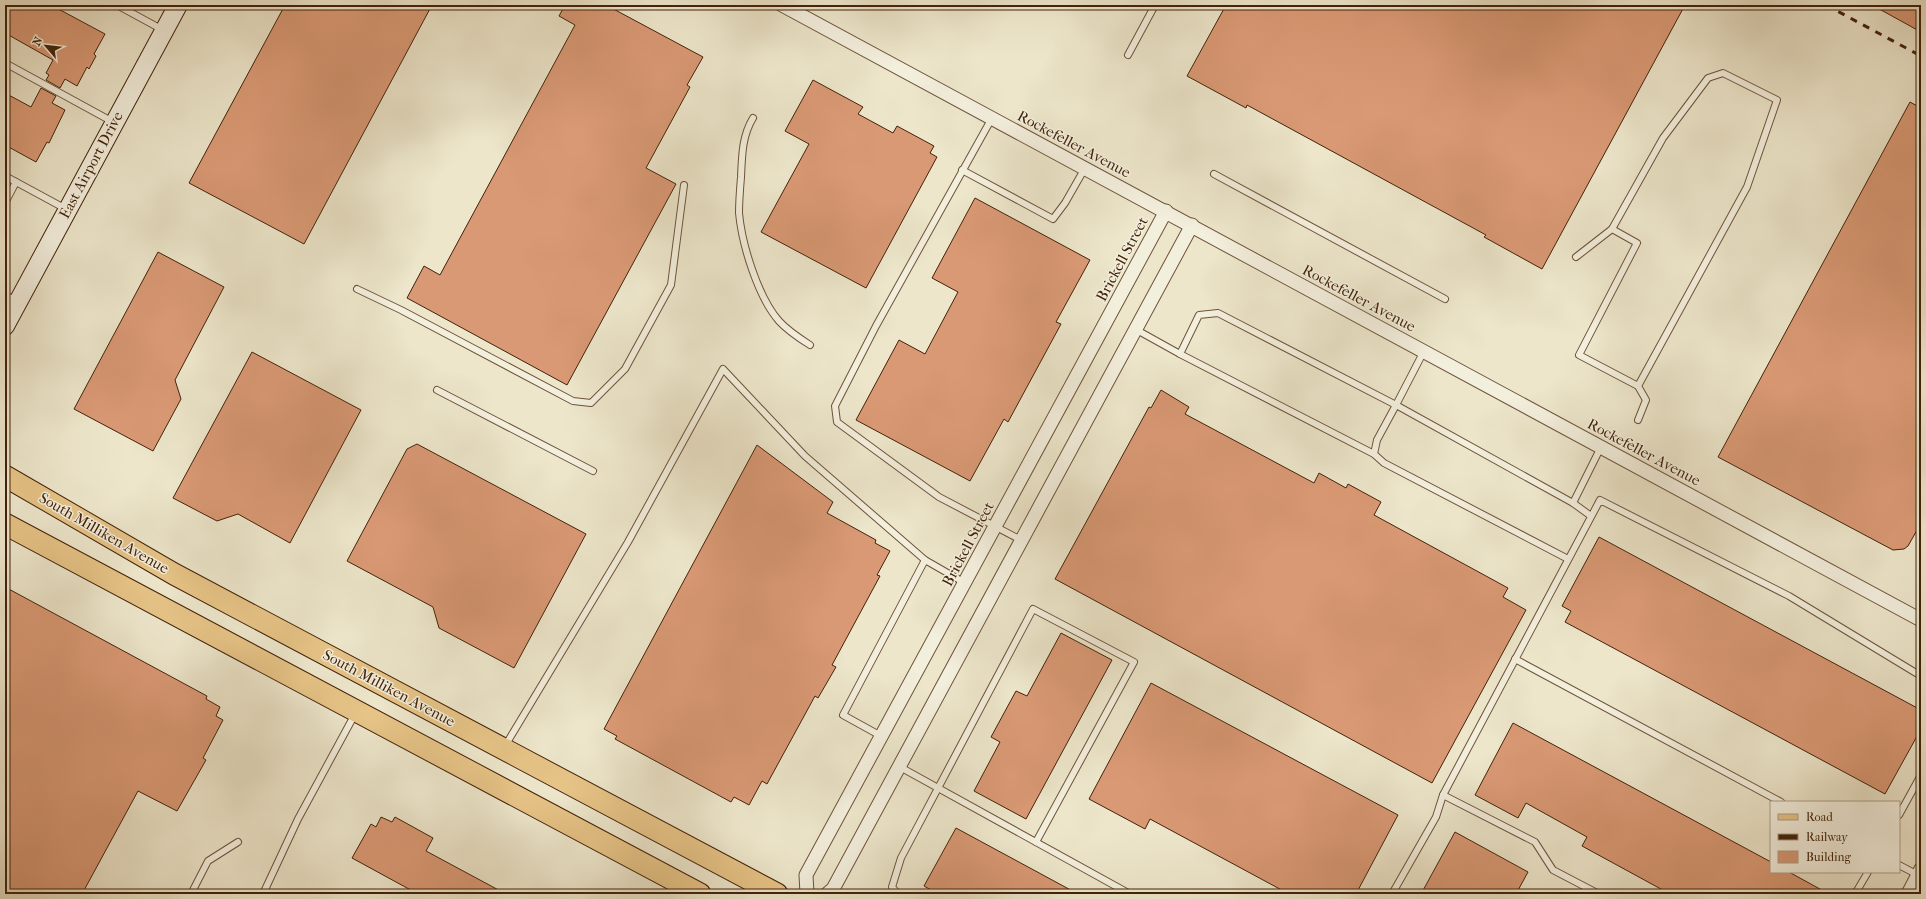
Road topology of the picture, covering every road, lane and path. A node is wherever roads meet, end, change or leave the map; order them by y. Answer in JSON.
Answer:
{"nodes":[{"id":1,"x":117,"y":5,"type":"edge"},
{"id":2,"x":178,"y":5,"type":"edge"},
{"id":3,"x":782,"y":5,"type":"edge"},
{"id":4,"x":1155,"y":5,"type":"edge"},
{"id":5,"x":164,"y":31,"type":"junction"},
{"id":6,"x":1128,"y":56,"type":"dead end"},
{"id":7,"x":5,"y":63,"type":"edge"},
{"id":8,"x":753,"y":118,"type":"dead end"},
{"id":9,"x":992,"y":118,"type":"junction"},
{"id":10,"x":114,"y":123,"type":"junction"},
{"id":11,"x":1085,"y":168,"type":"junction"},
{"id":12,"x":962,"y":170,"type":"junction"},
{"id":13,"x":1214,"y":174,"type":"dead end"},
{"id":14,"x":5,"y":176,"type":"edge"},
{"id":15,"x":16,"y":182,"type":"junction"},
{"id":16,"x":684,"y":185,"type":"dead end"},
{"id":17,"x":5,"y":203,"type":"edge"},
{"id":18,"x":68,"y":210,"type":"junction"},
{"id":19,"x":1166,"y":211,"type":"junction"},
{"id":20,"x":1192,"y":225,"type":"junction"},
{"id":21,"x":1612,"y":229,"type":"junction"},
{"id":22,"x":1576,"y":257,"type":"dead end"},
{"id":23,"x":357,"y":289,"type":"dead end"},
{"id":24,"x":11,"y":298,"type":"edge"},
{"id":25,"x":1445,"y":299,"type":"dead end"},
{"id":26,"x":5,"y":326,"type":"edge"},
{"id":27,"x":1135,"y":329,"type":"junction"},
{"id":28,"x":810,"y":345,"type":"dead end"},
{"id":29,"x":1424,"y":351,"type":"junction"},
{"id":30,"x":1180,"y":354,"type":"junction"},
{"id":31,"x":1638,"y":386,"type":"junction"},
{"id":32,"x":437,"y":390,"type":"dead end"},
{"id":33,"x":1396,"y":405,"type":"junction"},
{"id":34,"x":1638,"y":420,"type":"dead end"},
{"id":35,"x":1601,"y":447,"type":"junction"},
{"id":36,"x":1374,"y":454,"type":"junction"},
{"id":37,"x":593,"y":471,"type":"dead end"},
{"id":38,"x":5,"y":476,"type":"edge"},
{"id":39,"x":1573,"y":503,"type":"junction"},
{"id":40,"x":1591,"y":516,"type":"junction"},
{"id":41,"x":5,"y":524,"type":"edge"},
{"id":42,"x":995,"y":527,"type":"junction"},
{"id":43,"x":1021,"y":540,"type":"junction"},
{"id":44,"x":1568,"y":558,"type":"junction"},
{"id":45,"x":925,"y":560,"type":"junction"},
{"id":46,"x":965,"y":583,"type":"junction"},
{"id":47,"x":1921,"y":620,"type":"edge"},
{"id":48,"x":1515,"y":659,"type":"junction"},
{"id":49,"x":1921,"y":676,"type":"edge"},
{"id":50,"x":357,"y":710,"type":"junction"},
{"id":51,"x":882,"y":736,"type":"junction"},
{"id":52,"x":503,"y":749,"type":"junction"},
{"id":53,"x":900,"y":767,"type":"junction"},
{"id":54,"x":1921,"y":775,"type":"edge"},
{"id":55,"x":938,"y":788,"type":"junction"},
{"id":56,"x":1443,"y":795,"type":"junction"},
{"id":57,"x":1779,"y":801,"type":"edge"},
{"id":58,"x":1900,"y":813,"type":"edge"},
{"id":59,"x":238,"y":842,"type":"dead end"},
{"id":60,"x":1036,"y":842,"type":"junction"},
{"id":61,"x":1900,"y":865,"type":"edge"},
{"id":62,"x":1919,"y":872,"type":"edge"},
{"id":63,"x":1867,"y":873,"type":"edge"},
{"id":64,"x":190,"y":894,"type":"edge"},
{"id":65,"x":263,"y":894,"type":"edge"},
{"id":66,"x":700,"y":894,"type":"edge"},
{"id":67,"x":777,"y":894,"type":"edge"},
{"id":68,"x":806,"y":894,"type":"edge"},
{"id":69,"x":827,"y":894,"type":"edge"},
{"id":70,"x":898,"y":894,"type":"edge"},
{"id":71,"x":1130,"y":894,"type":"edge"},
{"id":72,"x":1392,"y":894,"type":"edge"},
{"id":73,"x":1599,"y":894,"type":"edge"},
{"id":74,"x":1855,"y":894,"type":"edge"},
{"id":75,"x":1908,"y":894,"type":"edge"}],
"edges":[{"from":1,"to":5,"type":"lane"},
{"from":2,"to":5,"type":"main road","name":"East Airport Drive"},
{"from":3,"to":9,"type":"street","name":"Rockefeller Avenue"},
{"from":4,"to":6,"type":"lane"},
{"from":5,"to":10,"type":"main road","name":"East Airport Drive"},
{"from":7,"to":10,"type":"lane"},
{"from":8,"to":28,"type":"lane"},
{"from":9,"to":11,"type":"street","name":"Rockefeller Avenue"},
{"from":9,"to":12,"type":"lane"},
{"from":10,"to":18,"type":"main road","name":"East Airport Drive"},
{"from":11,"to":12,"type":"lane"},
{"from":11,"to":19,"type":"street","name":"Rockefeller Avenue"},
{"from":12,"to":42,"type":"lane"},
{"from":13,"to":25,"type":"lane"},
{"from":14,"to":15,"type":"lane"},
{"from":15,"to":17,"type":"lane"},
{"from":15,"to":18,"type":"lane"},
{"from":16,"to":23,"type":"lane"},
{"from":18,"to":24,"type":"main road","name":"East Airport Drive"},
{"from":19,"to":20,"type":"street","name":"Rockefeller Avenue"},
{"from":19,"to":42,"type":"street","name":"Brickell Street"},
{"from":20,"to":27,"type":"street"},
{"from":20,"to":29,"type":"street","name":"Rockefeller Avenue"},
{"from":21,"to":22,"type":"lane"},
{"from":21,"to":31,"type":"lane"},
{"from":21,"to":31,"type":"lane"},
{"from":24,"to":26,"type":"main road","name":"East Airport Drive"},
{"from":27,"to":30,"type":"lane"},
{"from":27,"to":43,"type":"street"},
{"from":29,"to":33,"type":"lane"},
{"from":29,"to":35,"type":"street","name":"Rockefeller Avenue"},
{"from":30,"to":33,"type":"lane"},
{"from":30,"to":36,"type":"lane"},
{"from":31,"to":34,"type":"lane"},
{"from":32,"to":37,"type":"lane"},
{"from":33,"to":36,"type":"lane"},
{"from":33,"to":39,"type":"lane"},
{"from":35,"to":39,"type":"lane"},
{"from":35,"to":47,"type":"street","name":"Rockefeller Avenue"},
{"from":36,"to":44,"type":"lane"},
{"from":38,"to":52,"type":"main road","name":"South Milliken Avenue"},
{"from":39,"to":40,"type":"lane"},
{"from":40,"to":44,"type":"lane"},
{"from":40,"to":49,"type":"lane"},
{"from":41,"to":50,"type":"main road"},
{"from":42,"to":43,"type":"lane"},
{"from":42,"to":46,"type":"street","name":"Brickell Street"},
{"from":43,"to":53,"type":"street"},
{"from":44,"to":48,"type":"lane"},
{"from":45,"to":46,"type":"lane"},
{"from":45,"to":51,"type":"lane"},
{"from":45,"to":52,"type":"lane"},
{"from":46,"to":51,"type":"street","name":"Brickell Street"},
{"from":48,"to":56,"type":"lane"},
{"from":48,"to":57,"type":"lane"},
{"from":50,"to":65,"type":"lane"},
{"from":50,"to":66,"type":"main road"},
{"from":51,"to":68,"type":"street","name":"Brickell Street"},
{"from":52,"to":67,"type":"main road","name":"South Milliken Avenue"},
{"from":53,"to":55,"type":"lane"},
{"from":53,"to":69,"type":"street"},
{"from":54,"to":58,"type":"lane"},
{"from":55,"to":60,"type":"lane"},
{"from":55,"to":60,"type":"lane"},
{"from":55,"to":70,"type":"lane"},
{"from":56,"to":72,"type":"lane"},
{"from":56,"to":73,"type":"lane"},
{"from":59,"to":64,"type":"lane"},
{"from":60,"to":71,"type":"lane"},
{"from":61,"to":62,"type":"lane"},
{"from":62,"to":75,"type":"street"},
{"from":63,"to":74,"type":"lane"}]}
